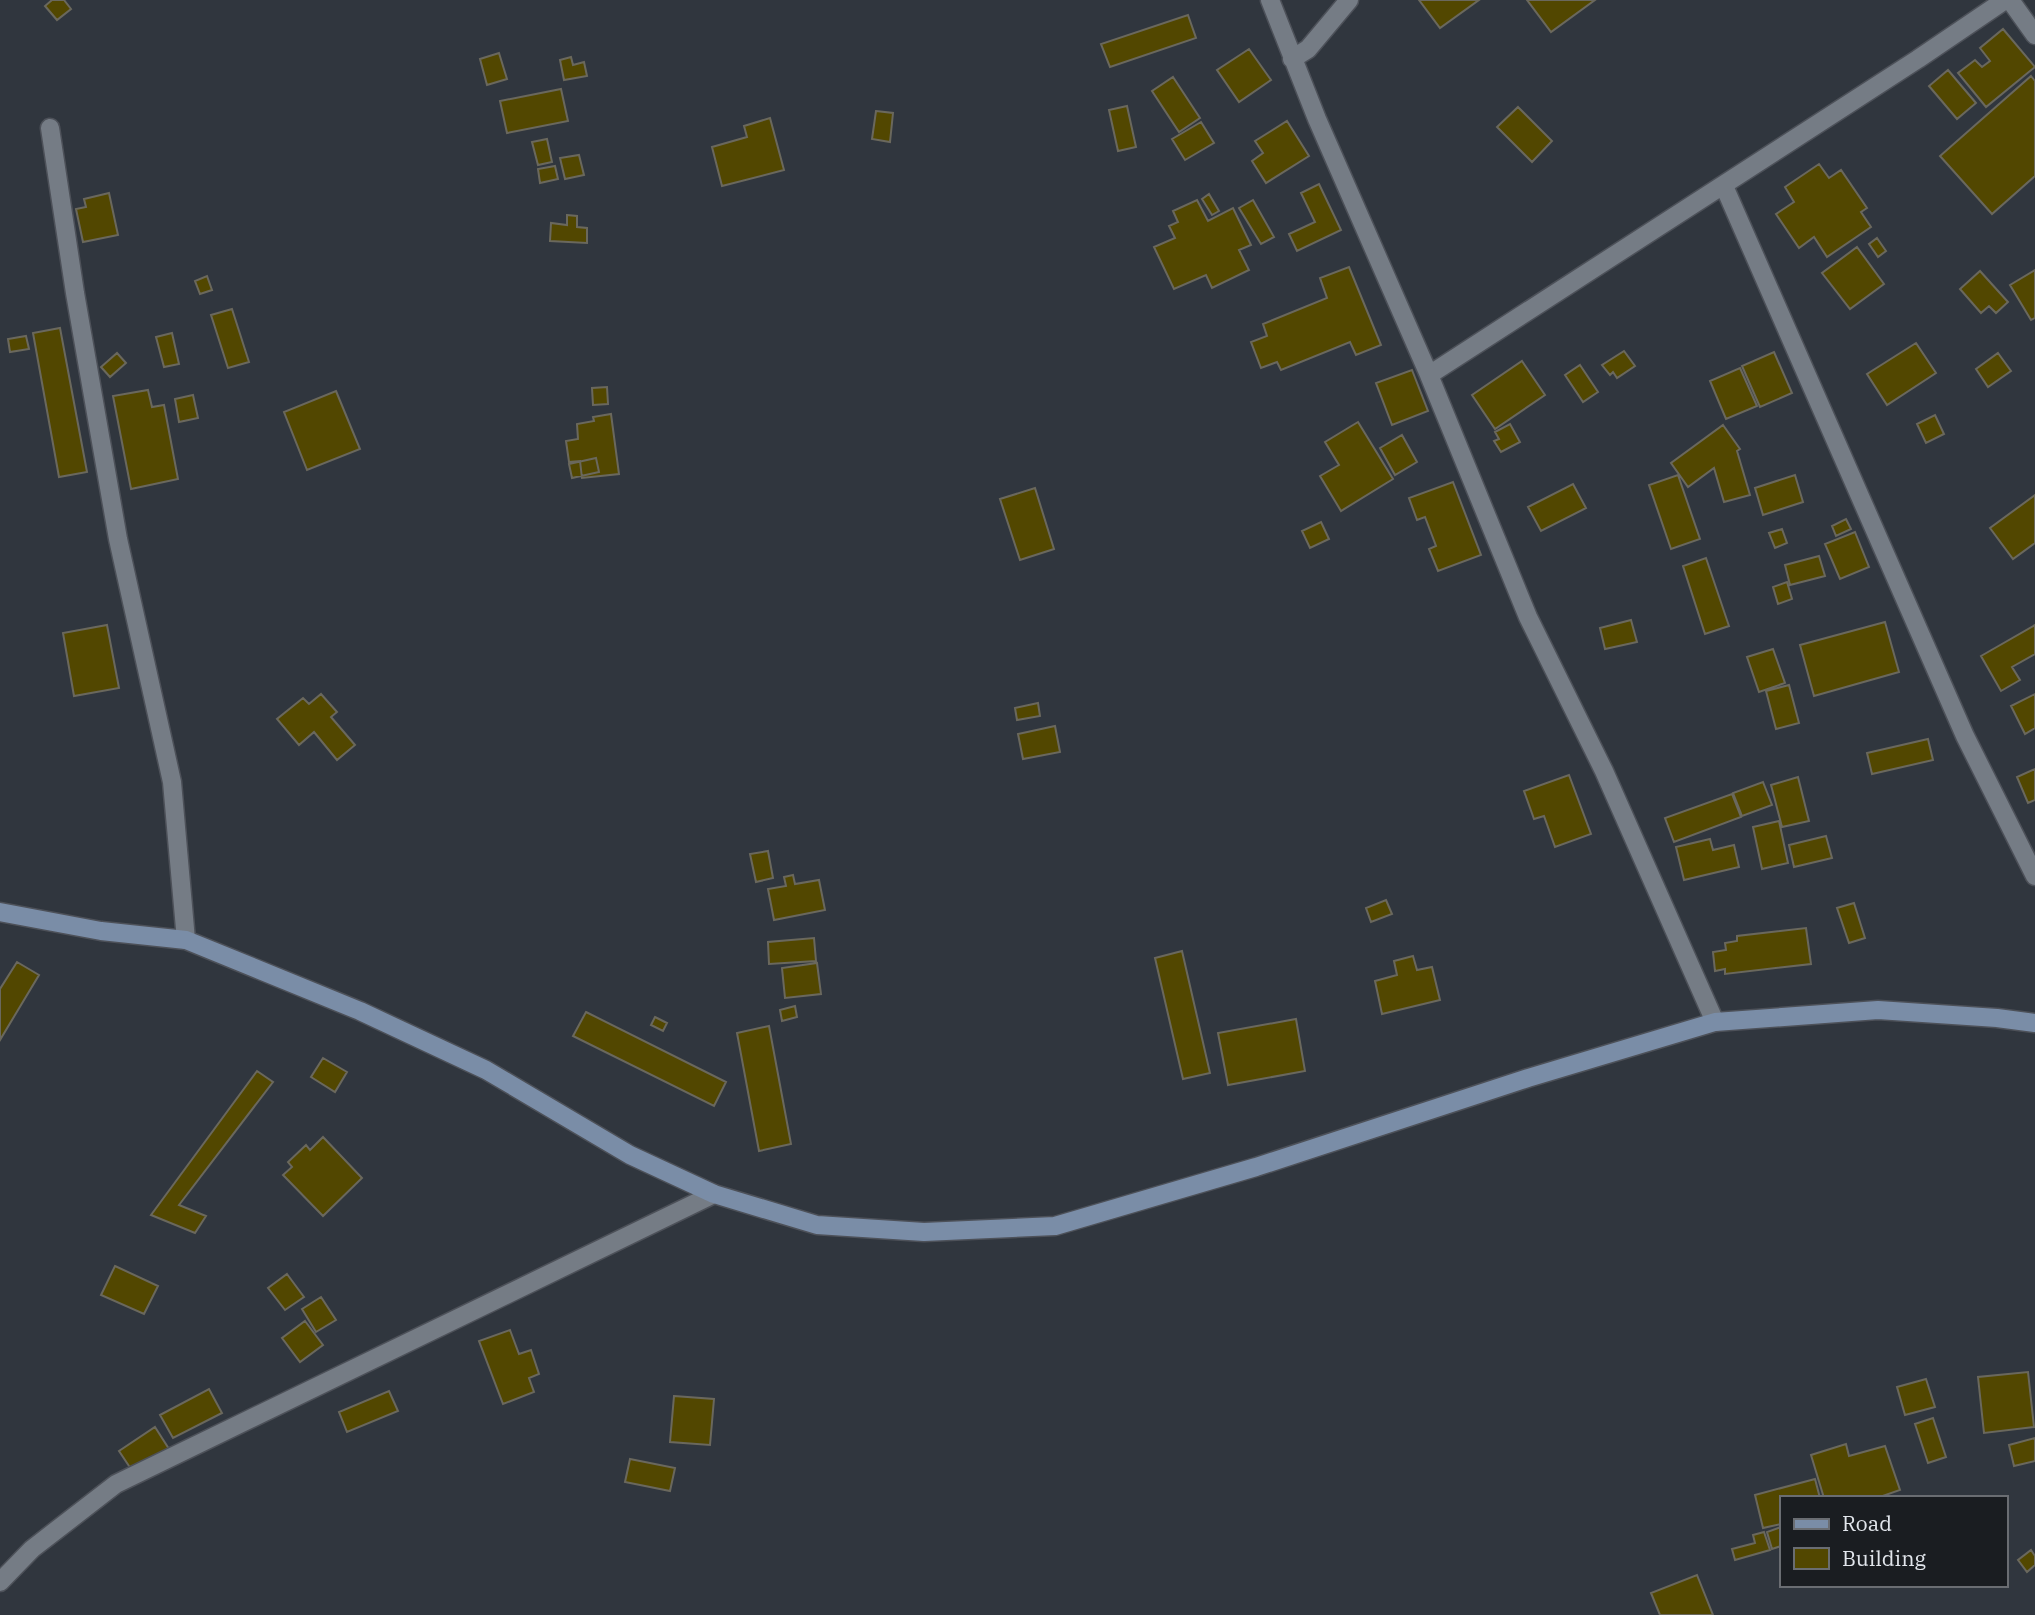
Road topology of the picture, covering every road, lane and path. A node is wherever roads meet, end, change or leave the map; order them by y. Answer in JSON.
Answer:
{"nodes":[{"id":1,"x":1270,"y":0,"type":"edge"},
{"id":2,"x":1349,"y":0,"type":"edge"},
{"id":3,"x":2007,"y":0,"type":"edge"},
{"id":4,"x":2035,"y":35,"type":"edge"},
{"id":5,"x":1292,"y":59,"type":"junction"},
{"id":6,"x":50,"y":128,"type":"dead end"},
{"id":7,"x":1724,"y":186,"type":"junction"},
{"id":8,"x":1429,"y":375,"type":"junction"},
{"id":9,"x":2035,"y":876,"type":"edge"},
{"id":10,"x":0,"y":912,"type":"edge"},
{"id":11,"x":186,"y":940,"type":"junction"},
{"id":12,"x":1715,"y":1021,"type":"junction"},
{"id":13,"x":2035,"y":1023,"type":"edge"},
{"id":14,"x":714,"y":1194,"type":"junction"},
{"id":15,"x":0,"y":1582,"type":"edge"}],
"edges":[{"from":1,"to":5,"type":"street"},
{"from":2,"to":5,"type":"street"},
{"from":3,"to":4,"type":"street"},
{"from":3,"to":7,"type":"street"},
{"from":5,"to":8,"type":"street"},
{"from":6,"to":11,"type":"street"},
{"from":7,"to":8,"type":"street"},
{"from":7,"to":9,"type":"street"},
{"from":8,"to":12,"type":"street"},
{"from":10,"to":11,"type":"street"},
{"from":11,"to":14,"type":"street"},
{"from":12,"to":13,"type":"street"},
{"from":12,"to":14,"type":"street"},
{"from":14,"to":15,"type":"street"}]}
